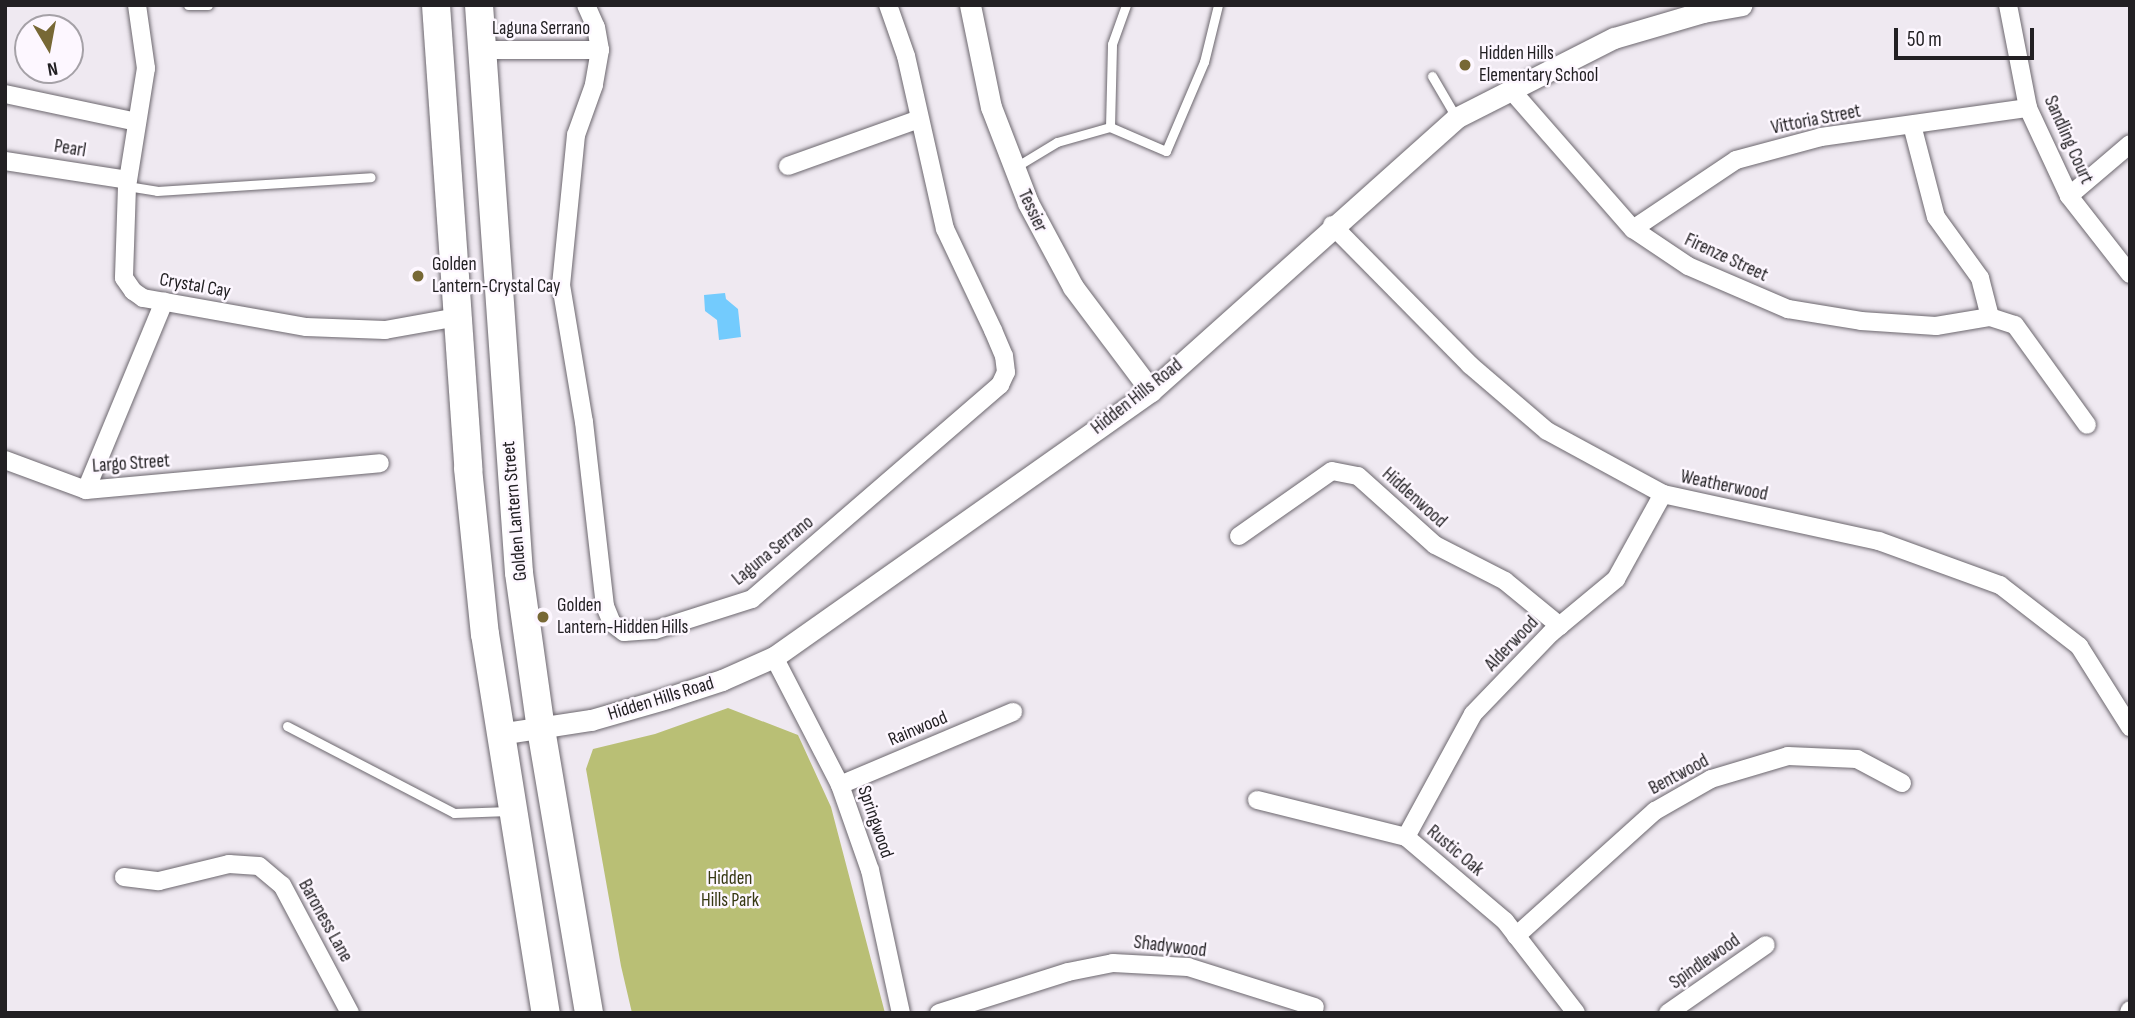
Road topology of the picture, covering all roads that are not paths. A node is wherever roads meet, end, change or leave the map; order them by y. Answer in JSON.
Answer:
{"nodes":[{"id":1,"x":137,"y":5,"type":"edge"},
{"id":2,"x":188,"y":5,"type":"edge"},
{"id":3,"x":208,"y":5,"type":"edge"},
{"id":4,"x":436,"y":5,"type":"edge"},
{"id":5,"x":480,"y":5,"type":"edge"},
{"id":6,"x":586,"y":5,"type":"edge"},
{"id":7,"x":888,"y":5,"type":"edge"},
{"id":8,"x":970,"y":5,"type":"edge"},
{"id":9,"x":1126,"y":5,"type":"edge"},
{"id":10,"x":1218,"y":5,"type":"edge"},
{"id":11,"x":1741,"y":5,"type":"edge"},
{"id":12,"x":2008,"y":5,"type":"edge"},
{"id":13,"x":1702,"y":8,"type":"edge"},
{"id":14,"x":482,"y":50,"type":"junction"},
{"id":15,"x":600,"y":50,"type":"junction"},
{"id":16,"x":1432,"y":76,"type":"dead end"},
{"id":17,"x":1512,"y":91,"type":"junction"},
{"id":18,"x":5,"y":94,"type":"edge"},
{"id":19,"x":2028,"y":108,"type":"junction"},
{"id":20,"x":1456,"y":118,"type":"junction"},
{"id":21,"x":919,"y":119,"type":"junction"},
{"id":22,"x":137,"y":122,"type":"junction"},
{"id":23,"x":1912,"y":125,"type":"junction"},
{"id":24,"x":1110,"y":127,"type":"junction"},
{"id":25,"x":2130,"y":144,"type":"edge"},
{"id":26,"x":5,"y":161,"type":"edge"},
{"id":27,"x":788,"y":166,"type":"dead end"},
{"id":28,"x":1013,"y":169,"type":"junction"},
{"id":29,"x":371,"y":177,"type":"dead end"},
{"id":30,"x":128,"y":183,"type":"junction"},
{"id":31,"x":2069,"y":196,"type":"junction"},
{"id":32,"x":1332,"y":225,"type":"junction"},
{"id":33,"x":1633,"y":229,"type":"junction"},
{"id":34,"x":2130,"y":274,"type":"edge"},
{"id":35,"x":164,"y":302,"type":"junction"},
{"id":36,"x":457,"y":317,"type":"junction"},
{"id":37,"x":1990,"y":317,"type":"junction"},
{"id":38,"x":1151,"y":391,"type":"junction"},
{"id":39,"x":2087,"y":425,"type":"dead end"},
{"id":40,"x":5,"y":460,"type":"edge"},
{"id":41,"x":380,"y":463,"type":"dead end"},
{"id":42,"x":86,"y":491,"type":"junction"},
{"id":43,"x":1663,"y":494,"type":"junction"},
{"id":44,"x":1239,"y":536,"type":"dead end"},
{"id":45,"x":1560,"y":626,"type":"junction"},
{"id":46,"x":774,"y":657,"type":"junction"},
{"id":47,"x":1013,"y":712,"type":"dead end"},
{"id":48,"x":287,"y":726,"type":"dead end"},
{"id":49,"x":2130,"y":727,"type":"edge"},
{"id":50,"x":541,"y":729,"type":"junction"},
{"id":51,"x":499,"y":734,"type":"junction"},
{"id":52,"x":1902,"y":783,"type":"dead end"},
{"id":53,"x":840,"y":785,"type":"junction"},
{"id":54,"x":1257,"y":800,"type":"dead end"},
{"id":55,"x":512,"y":810,"type":"junction"},
{"id":56,"x":1406,"y":837,"type":"junction"},
{"id":57,"x":124,"y":877,"type":"dead end"},
{"id":58,"x":1516,"y":936,"type":"junction"},
{"id":59,"x":1766,"y":945,"type":"dead end"},
{"id":60,"x":1315,"y":1007,"type":"dead end"},
{"id":61,"x":351,"y":1013,"type":"edge"},
{"id":62,"x":545,"y":1013,"type":"edge"},
{"id":63,"x":589,"y":1013,"type":"edge"},
{"id":64,"x":901,"y":1013,"type":"edge"},
{"id":65,"x":939,"y":1013,"type":"edge"},
{"id":66,"x":1576,"y":1013,"type":"edge"},
{"id":67,"x":1668,"y":1013,"type":"edge"}],
"edges":[{"from":1,"to":22,"type":"street","name":"Crystal Cay"},
{"from":2,"to":3,"type":"lane"},
{"from":4,"to":36,"type":"main road"},
{"from":5,"to":14,"type":"main road","name":"Golden Lantern Street"},
{"from":6,"to":15,"type":"street","name":"Laguna Serrano"},
{"from":7,"to":21,"type":"street","name":"Laguna Serrano"},
{"from":8,"to":28,"type":"street","name":"Tessier"},
{"from":9,"to":24,"type":"lane"},
{"from":10,"to":24,"type":"lane"},
{"from":11,"to":13,"type":"street","name":"Hidden Hills Road"},
{"from":12,"to":19,"type":"street","name":"Sandling Court"},
{"from":13,"to":17,"type":"street","name":"Hidden Hills Road"},
{"from":14,"to":15,"type":"street","name":"Laguna Serrano"},
{"from":14,"to":50,"type":"main road","name":"Golden Lantern Street"},
{"from":15,"to":21,"type":"street","name":"Laguna Serrano"},
{"from":16,"to":20,"type":"lane"},
{"from":17,"to":20,"type":"street","name":"Hidden Hills Road"},
{"from":17,"to":33,"type":"street","name":"Firenze Street"},
{"from":18,"to":22,"type":"street"},
{"from":19,"to":23,"type":"street","name":"Vittoria Street"},
{"from":19,"to":31,"type":"street","name":"Sandling Court"},
{"from":20,"to":32,"type":"street","name":"Hidden Hills Road"},
{"from":21,"to":27,"type":"street"},
{"from":22,"to":30,"type":"street","name":"Crystal Cay"},
{"from":23,"to":33,"type":"street","name":"Vittoria Street"},
{"from":23,"to":37,"type":"street"},
{"from":24,"to":28,"type":"lane"},
{"from":25,"to":31,"type":"street"},
{"from":26,"to":30,"type":"street","name":"Pearl"},
{"from":28,"to":38,"type":"street","name":"Tessier"},
{"from":29,"to":30,"type":"lane"},
{"from":30,"to":35,"type":"street","name":"Crystal Cay"},
{"from":31,"to":34,"type":"street","name":"Sandling Court"},
{"from":32,"to":38,"type":"street","name":"Hidden Hills Road"},
{"from":32,"to":43,"type":"street","name":"Weatherwood"},
{"from":33,"to":37,"type":"street","name":"Firenze Street"},
{"from":35,"to":36,"type":"street","name":"Crystal Cay"},
{"from":35,"to":42,"type":"street","name":"Largo Street"},
{"from":36,"to":51,"type":"main road"},
{"from":37,"to":39,"type":"street"},
{"from":38,"to":46,"type":"street","name":"Hidden Hills Road"},
{"from":40,"to":42,"type":"street"},
{"from":41,"to":42,"type":"street","name":"Largo Street"},
{"from":43,"to":45,"type":"street","name":"Alderwood"},
{"from":43,"to":49,"type":"street","name":"Weatherwood"},
{"from":44,"to":45,"type":"street","name":"Hiddenwood"},
{"from":45,"to":56,"type":"street","name":"Alderwood"},
{"from":46,"to":50,"type":"street","name":"Hidden Hills Road"},
{"from":46,"to":53,"type":"street","name":"Springwood"},
{"from":47,"to":53,"type":"street","name":"Rainwood"},
{"from":48,"to":55,"type":"lane"},
{"from":50,"to":51,"type":"street","name":"Hidden Hills Road"},
{"from":50,"to":63,"type":"main road","name":"Golden Lantern Street"},
{"from":51,"to":55,"type":"main road"},
{"from":52,"to":58,"type":"street","name":"Bentwood"},
{"from":53,"to":64,"type":"street","name":"Springwood"},
{"from":54,"to":56,"type":"street","name":"Rustic Oak"},
{"from":55,"to":62,"type":"main road"},
{"from":56,"to":58,"type":"street","name":"Rustic Oak"},
{"from":57,"to":61,"type":"street","name":"Baroness Lane"},
{"from":58,"to":66,"type":"street","name":"Rustic Oak"},
{"from":59,"to":67,"type":"street","name":"Spindlewood"},
{"from":60,"to":65,"type":"street","name":"Shadywood"}]}
